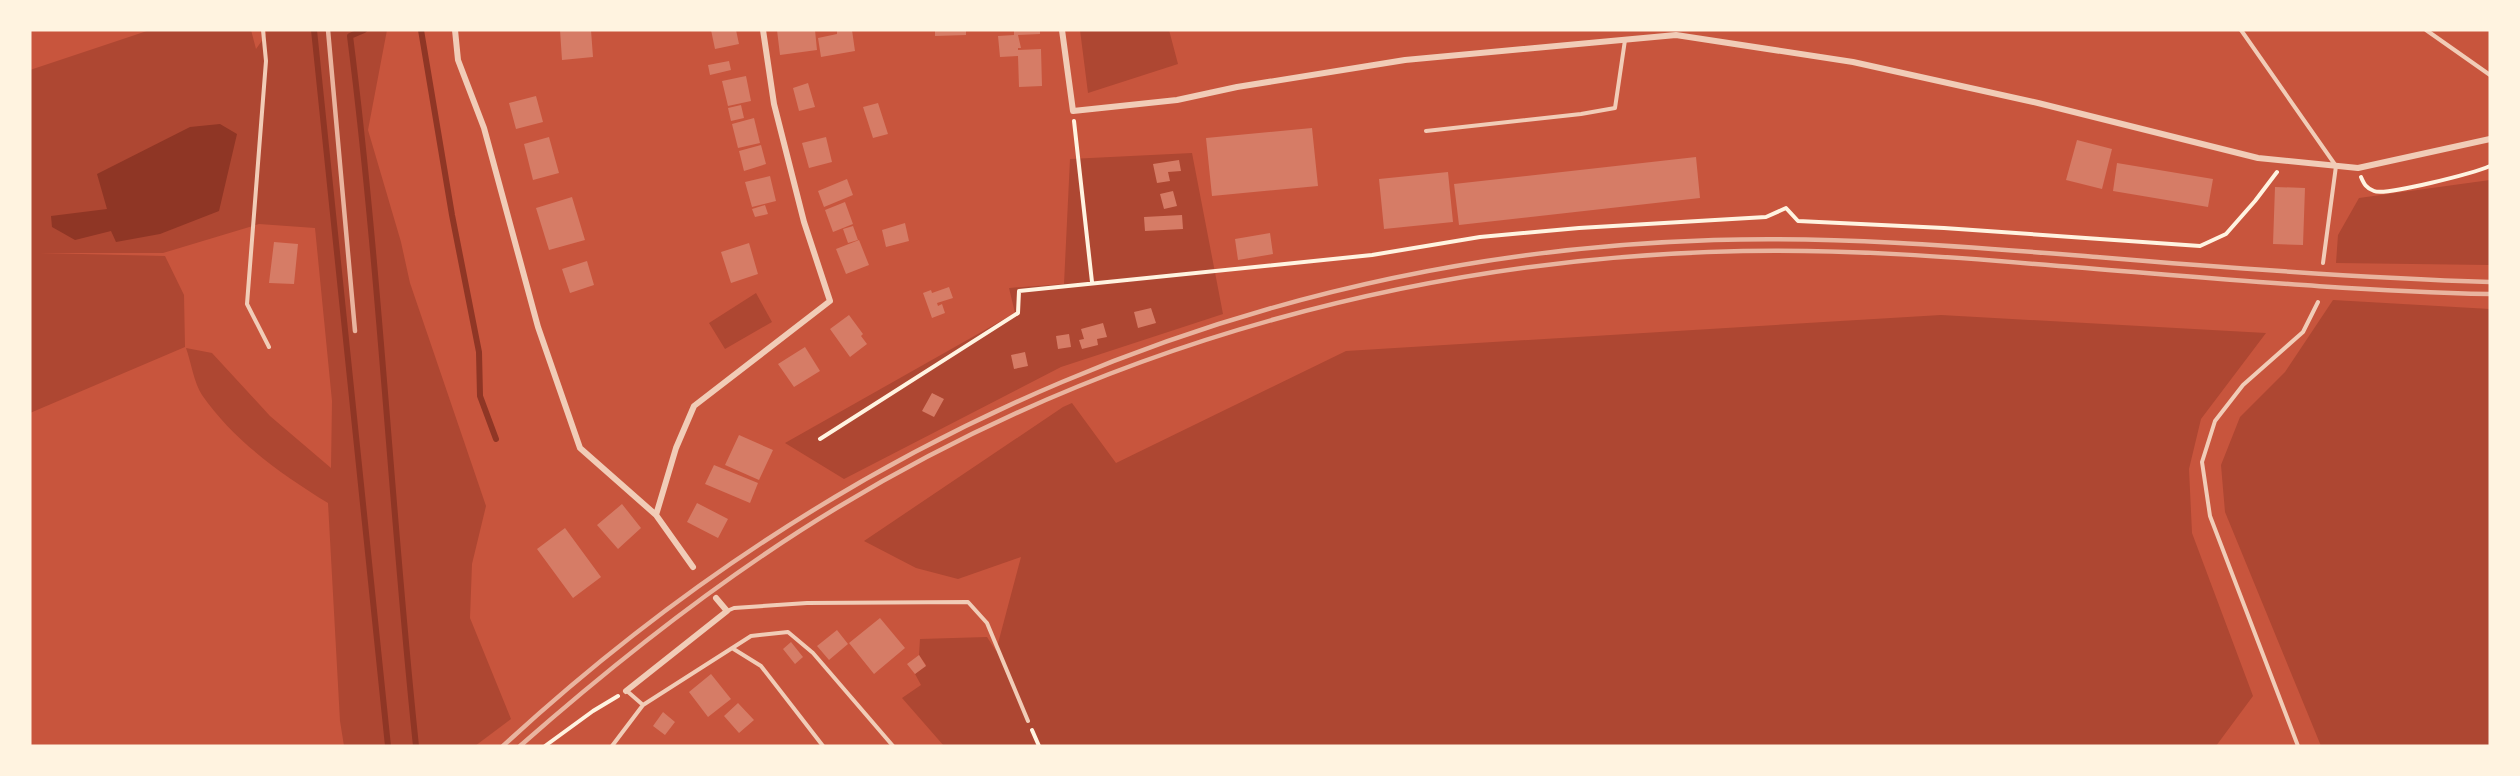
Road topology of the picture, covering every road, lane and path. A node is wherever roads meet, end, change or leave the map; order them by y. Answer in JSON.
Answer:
{"nodes":[{"id":1,"x":263,"y":30,"type":"edge"},
{"id":2,"x":455,"y":30,"type":"edge"},
{"id":3,"x":763,"y":30,"type":"edge"},
{"id":4,"x":1062,"y":30,"type":"edge"},
{"id":5,"x":2241,"y":30,"type":"edge"},
{"id":6,"x":2426,"y":30,"type":"edge"},
{"id":7,"x":1625,"y":40,"type":"junction"},
{"id":8,"x":2490,"y":75,"type":"edge"},
{"id":9,"x":1073,"y":111,"type":"junction"},
{"id":10,"x":1426,"y":131,"type":"dead end"},
{"id":11,"x":2490,"y":139,"type":"edge"},
{"id":12,"x":2284,"y":161,"type":"junction"},
{"id":13,"x":2336,"y":166,"type":"junction"},
{"id":14,"x":2490,"y":166,"type":"edge"},
{"id":15,"x":2358,"y":168,"type":"junction"},
{"id":16,"x":2323,"y":263,"type":"dead end"},
{"id":17,"x":1092,"y":282,"type":"junction"},
{"id":18,"x":2318,"y":302,"type":"dead end"},
{"id":19,"x":269,"y":347,"type":"dead end"},
{"id":20,"x":820,"y":439,"type":"dead end"},
{"id":21,"x":656,"y":515,"type":"junction"},
{"id":22,"x":693,"y":567,"type":"dead end"},
{"id":23,"x":716,"y":598,"type":"dead end"},
{"id":24,"x":727,"y":611,"type":"junction"},
{"id":25,"x":732,"y":648,"type":"junction"},
{"id":26,"x":626,"y":691,"type":"junction"},
{"id":27,"x":643,"y":705,"type":"junction"},
{"id":28,"x":1028,"y":721,"type":"joint"},
{"id":29,"x":545,"y":746,"type":"edge"},
{"id":30,"x":612,"y":746,"type":"edge"},
{"id":31,"x":823,"y":746,"type":"edge"},
{"id":32,"x":893,"y":746,"type":"edge"},
{"id":33,"x":1039,"y":746,"type":"edge"},
{"id":34,"x":2298,"y":746,"type":"edge"}],
"edges":[{"from":1,"to":19,"type":"lane"},
{"from":2,"to":21,"type":"street"},
{"from":3,"to":21,"type":"street"},
{"from":4,"to":9,"type":"street"},
{"from":5,"to":13,"type":"lane"},
{"from":6,"to":8,"type":"lane"},
{"from":7,"to":9,"type":"street"},
{"from":7,"to":10,"type":"lane"},
{"from":7,"to":12,"type":"street"},
{"from":9,"to":17,"type":"path"},
{"from":11,"to":15,"type":"street"},
{"from":12,"to":13,"type":"street"},
{"from":12,"to":17,"type":"path"},
{"from":13,"to":15,"type":"street"},
{"from":13,"to":16,"type":"lane"},
{"from":14,"to":15,"type":"path"},
{"from":17,"to":20,"type":"path"},
{"from":18,"to":34,"type":"lane"},
{"from":21,"to":22,"type":"street"},
{"from":23,"to":24,"type":"street"},
{"from":24,"to":26,"type":"street"},
{"from":24,"to":28,"type":"lane"},
{"from":25,"to":27,"type":"lane"},
{"from":25,"to":31,"type":"lane"},
{"from":25,"to":32,"type":"lane"},
{"from":26,"to":27,"type":"lane"},
{"from":26,"to":29,"type":"path"},
{"from":27,"to":30,"type":"lane"},
{"from":28,"to":33,"type":"path"}]}
